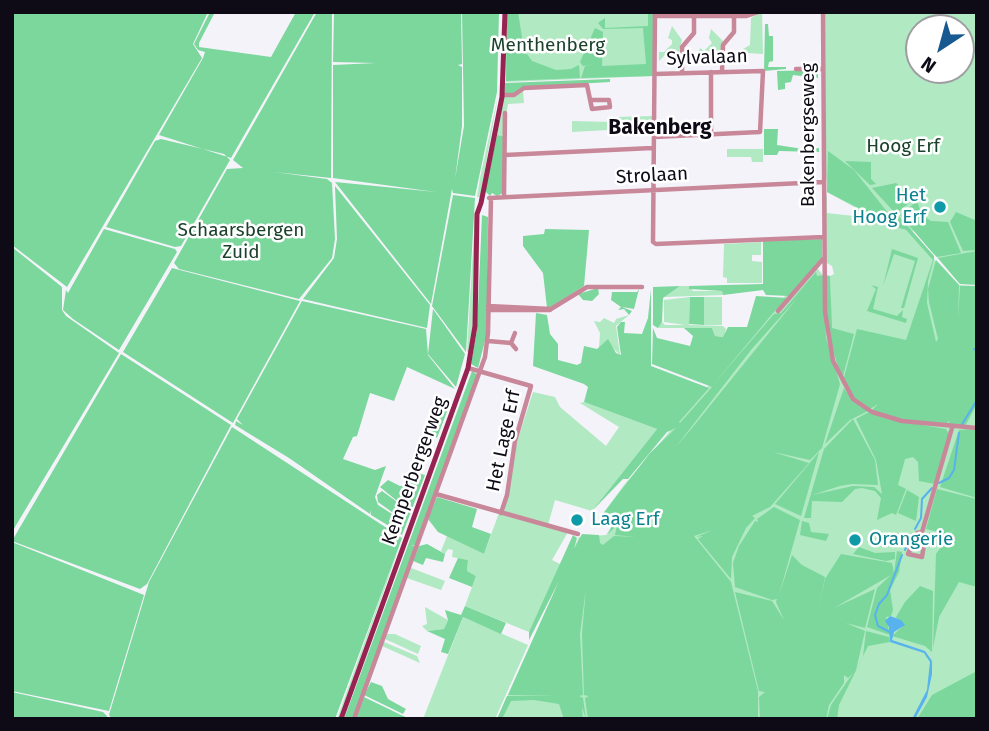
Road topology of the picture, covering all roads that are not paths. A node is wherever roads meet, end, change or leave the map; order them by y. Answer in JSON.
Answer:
{"nodes":[{"id":1,"x":505,"y":12,"type":"edge"},
{"id":2,"x":758,"y":12,"type":"edge"},
{"id":3,"x":823,"y":12,"type":"edge"},
{"id":4,"x":655,"y":14,"type":"edge"},
{"id":5,"x":746,"y":14,"type":"edge"},
{"id":6,"x":698,"y":15,"type":"edge"},
{"id":7,"x":734,"y":16,"type":"junction"},
{"id":8,"x":796,"y":69,"type":"dead end"},
{"id":9,"x":823,"y":69,"type":"junction"},
{"id":10,"x":711,"y":72,"type":"junction"},
{"id":11,"x":722,"y":72,"type":"junction"},
{"id":12,"x":682,"y":73,"type":"junction"},
{"id":13,"x":655,"y":74,"type":"junction"},
{"id":14,"x":502,"y":95,"type":"junction"},
{"id":15,"x":591,"y":100,"type":"dead end"},
{"id":16,"x":505,"y":113,"type":"dead end"},
{"id":17,"x":710,"y":134,"type":"junction"},
{"id":18,"x":654,"y":137,"type":"junction"},
{"id":19,"x":652,"y":148,"type":"junction"},
{"id":20,"x":505,"y":155,"type":"junction"},
{"id":21,"x":823,"y":182,"type":"junction"},
{"id":22,"x":652,"y":190,"type":"junction"},
{"id":23,"x":504,"y":197,"type":"junction"},
{"id":24,"x":491,"y":198,"type":"junction"},
{"id":25,"x":481,"y":200,"type":"junction"},
{"id":26,"x":824,"y":237,"type":"junction"},
{"id":27,"x":824,"y":258,"type":"junction"},
{"id":28,"x":816,"y":267,"type":"junction"},
{"id":29,"x":824,"y":272,"type":"junction"},
{"id":30,"x":642,"y":287,"type":"dead end"},
{"id":31,"x":488,"y":308,"type":"junction"},
{"id":32,"x":778,"y":312,"type":"dead end"},
{"id":33,"x":515,"y":332,"type":"dead end"},
{"id":34,"x":488,"y":341,"type":"junction"},
{"id":35,"x":511,"y":342,"type":"junction"},
{"id":36,"x":516,"y":349,"type":"dead end"},
{"id":37,"x":468,"y":368,"type":"junction"},
{"id":38,"x":480,"y":371,"type":"junction"},
{"id":39,"x":952,"y":428,"type":"junction"},
{"id":40,"x":977,"y":428,"type":"edge"},
{"id":41,"x":436,"y":494,"type":"junction"},
{"id":42,"x":501,"y":513,"type":"junction"},
{"id":43,"x":922,"y":532,"type":"junction"},
{"id":44,"x":578,"y":534,"type":"dead end"},
{"id":45,"x":341,"y":719,"type":"edge"},
{"id":46,"x":354,"y":719,"type":"edge"}],
"edges":[{"from":1,"to":14,"type":"main road","name":"Kemperbergerweg"},
{"from":2,"to":5,"type":"street"},
{"from":3,"to":9,"type":"street","name":"Bakenbergseweg"},
{"from":4,"to":6,"type":"street"},
{"from":4,"to":13,"type":"street"},
{"from":5,"to":7,"type":"street"},
{"from":6,"to":7,"type":"street"},
{"from":6,"to":12,"type":"street"},
{"from":7,"to":11,"type":"street"},
{"from":8,"to":9,"type":"street"},
{"from":9,"to":21,"type":"street","name":"Bakenbergseweg"},
{"from":10,"to":11,"type":"street","name":"Sylvalaan"},
{"from":10,"to":12,"type":"street","name":"Sylvalaan"},
{"from":10,"to":17,"type":"street"},
{"from":11,"to":17,"type":"street","name":"Sylvalaan"},
{"from":12,"to":13,"type":"street","name":"Sylvalaan"},
{"from":13,"to":18,"type":"street"},
{"from":14,"to":15,"type":"street"},
{"from":14,"to":25,"type":"main road","name":"Kemperbergerweg"},
{"from":16,"to":20,"type":"street"},
{"from":17,"to":18,"type":"street"},
{"from":18,"to":19,"type":"street"},
{"from":19,"to":20,"type":"street"},
{"from":19,"to":22,"type":"street"},
{"from":20,"to":23,"type":"street"},
{"from":21,"to":22,"type":"street","name":"Strolaan"},
{"from":21,"to":26,"type":"street","name":"Bakenbergseweg"},
{"from":22,"to":23,"type":"street","name":"Strolaan"},
{"from":22,"to":26,"type":"street"},
{"from":23,"to":24,"type":"street","name":"Strolaan"},
{"from":24,"to":25,"type":"street","name":"Strolaan"},
{"from":24,"to":31,"type":"street","name":"Kemperbergerweg"},
{"from":25,"to":37,"type":"main road","name":"Kemperbergerweg"},
{"from":26,"to":27,"type":"street","name":"Bakenbergseweg"},
{"from":27,"to":28,"type":"street"},
{"from":27,"to":29,"type":"street","name":"Bakenbergseweg"},
{"from":28,"to":29,"type":"street"},
{"from":28,"to":32,"type":"street"},
{"from":29,"to":39,"type":"street","name":"Bakenbergseweg"},
{"from":30,"to":31,"type":"street"},
{"from":31,"to":34,"type":"street","name":"Kemperbergerweg"},
{"from":33,"to":35,"type":"street"},
{"from":34,"to":35,"type":"street"},
{"from":34,"to":38,"type":"street","name":"Kemperbergerweg"},
{"from":35,"to":36,"type":"street"},
{"from":37,"to":38,"type":"street"},
{"from":37,"to":45,"type":"main road","name":"Kemperbergerweg"},
{"from":38,"to":41,"type":"street","name":"Kemperbergerweg"},
{"from":38,"to":42,"type":"street","name":"Het Lage Erf"},
{"from":39,"to":40,"type":"street","name":"Bakenbergseweg"},
{"from":39,"to":43,"type":"street"},
{"from":41,"to":42,"type":"street","name":"Kemperbergerweg"},
{"from":41,"to":46,"type":"street","name":"Kemperbergerweg"},
{"from":42,"to":44,"type":"street"},
{"from":43,"to":43,"type":"street"}]}
